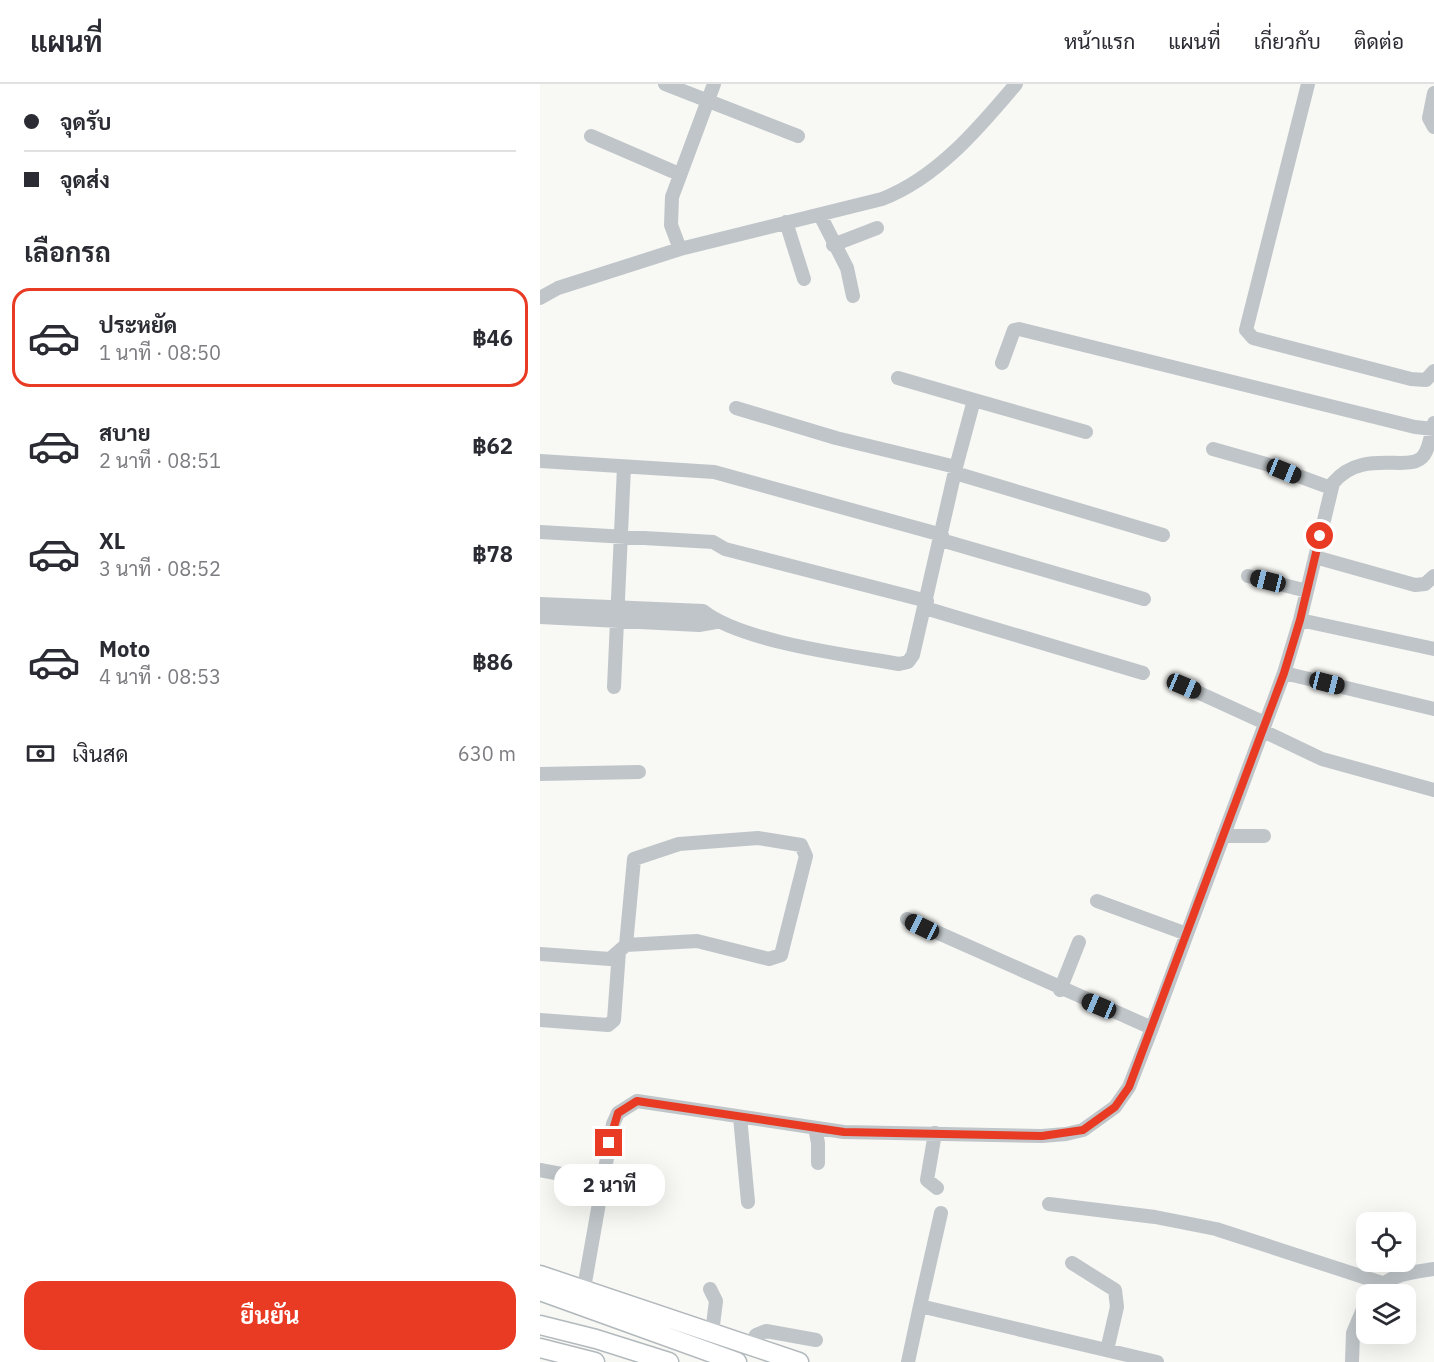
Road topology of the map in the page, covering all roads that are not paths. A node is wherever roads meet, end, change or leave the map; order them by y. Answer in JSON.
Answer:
{"nodes":[{"id":1,"x":664,"y":84,"type":"edge"},
{"id":2,"x":714,"y":84,"type":"edge"},
{"id":3,"x":1016,"y":84,"type":"edge"},
{"id":4,"x":1308,"y":84,"type":"edge"},
{"id":5,"x":1434,"y":93,"type":"edge"},
{"id":6,"x":707,"y":101,"type":"junction"},
{"id":7,"x":1434,"y":127,"type":"edge"},
{"id":8,"x":591,"y":136,"type":"dead end"},
{"id":9,"x":798,"y":136,"type":"dead end"},
{"id":10,"x":679,"y":174,"type":"junction"},
{"id":11,"x":820,"y":214,"type":"junction"},
{"id":12,"x":786,"y":222,"type":"junction"},
{"id":13,"x":877,"y":228,"type":"dead end"},
{"id":14,"x":833,"y":245,"type":"junction"},
{"id":15,"x":680,"y":249,"type":"junction"},
{"id":16,"x":804,"y":279,"type":"dead end"},
{"id":17,"x":853,"y":296,"type":"dead end"},
{"id":18,"x":540,"y":298,"type":"edge"},
{"id":19,"x":1002,"y":363,"type":"dead end"},
{"id":20,"x":1434,"y":371,"type":"edge"},
{"id":21,"x":898,"y":378,"type":"dead end"},
{"id":22,"x":974,"y":400,"type":"junction"},
{"id":23,"x":736,"y":408,"type":"dead end"},
{"id":24,"x":1434,"y":427,"type":"edge"},
{"id":25,"x":1086,"y":432,"type":"dead end"},
{"id":26,"x":1213,"y":449,"type":"dead end"},
{"id":27,"x":540,"y":460,"type":"edge"},
{"id":28,"x":624,"y":467,"type":"junction"},
{"id":29,"x":956,"y":470,"type":"junction"},
{"id":30,"x":1331,"y":488,"type":"junction"},
{"id":31,"x":540,"y":532,"type":"edge"},
{"id":32,"x":1163,"y":535,"type":"dead end"},
{"id":33,"x":622,"y":537,"type":"junction"},
{"id":34,"x":942,"y":537,"type":"junction"},
{"id":35,"x":1315,"y":557,"type":"junction"},
{"id":36,"x":1248,"y":576,"type":"dead end"},
{"id":37,"x":1434,"y":576,"type":"edge"},
{"id":38,"x":1307,"y":591,"type":"junction"},
{"id":39,"x":1144,"y":598,"type":"dead end"},
{"id":40,"x":540,"y":604,"type":"edge"},
{"id":41,"x":926,"y":605,"type":"junction"},
{"id":42,"x":617,"y":614,"type":"junction"},
{"id":43,"x":540,"y":617,"type":"edge"},
{"id":44,"x":1300,"y":620,"type":"junction"},
{"id":45,"x":1434,"y":649,"type":"edge"},
{"id":46,"x":1284,"y":673,"type":"junction"},
{"id":47,"x":1143,"y":674,"type":"dead end"},
{"id":48,"x":1184,"y":686,"type":"dead end"},
{"id":49,"x":614,"y":687,"type":"dead end"},
{"id":50,"x":1434,"y":709,"type":"edge"},
{"id":51,"x":1264,"y":727,"type":"junction"},
{"id":52,"x":639,"y":772,"type":"dead end"},
{"id":53,"x":540,"y":774,"type":"edge"},
{"id":54,"x":1434,"y":790,"type":"edge"},
{"id":55,"x":1224,"y":836,"type":"junction"},
{"id":56,"x":1264,"y":836,"type":"dead end"},
{"id":57,"x":1097,"y":901,"type":"dead end"},
{"id":58,"x":907,"y":919,"type":"dead end"},
{"id":59,"x":1187,"y":934,"type":"junction"},
{"id":60,"x":1079,"y":942,"type":"dead end"},
{"id":61,"x":622,"y":948,"type":"junction"},
{"id":62,"x":540,"y":954,"type":"edge"},
{"id":63,"x":1060,"y":990,"type":"junction"},
{"id":64,"x":540,"y":1020,"type":"edge"},
{"id":65,"x":1152,"y":1028,"type":"junction"},
{"id":66,"x":740,"y":1117,"type":"junction"},
{"id":67,"x":814,"y":1128,"type":"junction"},
{"id":68,"x":935,"y":1133,"type":"junction"},
{"id":69,"x":818,"y":1162,"type":"dead end"},
{"id":70,"x":540,"y":1170,"type":"edge"},
{"id":71,"x":603,"y":1182,"type":"junction"},
{"id":72,"x":937,"y":1188,"type":"dead end"},
{"id":73,"x":748,"y":1202,"type":"dead end"},
{"id":74,"x":1049,"y":1204,"type":"dead end"},
{"id":75,"x":941,"y":1214,"type":"dead end"},
{"id":76,"x":1072,"y":1263,"type":"dead end"},
{"id":77,"x":1434,"y":1269,"type":"edge"},
{"id":78,"x":541,"y":1280,"type":"edge"},
{"id":79,"x":1382,"y":1283,"type":"joint"},
{"id":80,"x":584,"y":1288,"type":"junction"},
{"id":81,"x":710,"y":1289,"type":"dead end"},
{"id":82,"x":613,"y":1298,"type":"junction"},
{"id":83,"x":920,"y":1306,"type":"junction"},
{"id":84,"x":540,"y":1326,"type":"edge"},
{"id":85,"x":1356,"y":1326,"type":"edge"},
{"id":86,"x":712,"y":1333,"type":"junction"},
{"id":87,"x":816,"y":1340,"type":"dead end"},
{"id":88,"x":751,"y":1346,"type":"junction"},
{"id":89,"x":540,"y":1348,"type":"edge"},
{"id":90,"x":1107,"y":1350,"type":"junction"},
{"id":91,"x":729,"y":1359,"type":"edge"},
{"id":92,"x":596,"y":1362,"type":"edge"},
{"id":93,"x":669,"y":1362,"type":"edge"},
{"id":94,"x":799,"y":1362,"type":"edge"},
{"id":95,"x":908,"y":1362,"type":"edge"},
{"id":96,"x":1157,"y":1362,"type":"edge"},
{"id":97,"x":1352,"y":1362,"type":"edge"}],
"edges":[{"from":1,"to":6,"type":"street"},
{"from":2,"to":6,"type":"street"},
{"from":3,"to":11,"type":"street"},
{"from":4,"to":20,"type":"street"},
{"from":5,"to":7,"type":"street"},
{"from":6,"to":9,"type":"street"},
{"from":6,"to":10,"type":"street"},
{"from":8,"to":10,"type":"street"},
{"from":10,"to":15,"type":"street"},
{"from":11,"to":12,"type":"street"},
{"from":11,"to":14,"type":"street"},
{"from":12,"to":15,"type":"street"},
{"from":12,"to":16,"type":"street"},
{"from":13,"to":14,"type":"street"},
{"from":14,"to":17,"type":"street"},
{"from":15,"to":18,"type":"street"},
{"from":19,"to":24,"type":"street"},
{"from":21,"to":22,"type":"street"},
{"from":22,"to":25,"type":"street"},
{"from":22,"to":29,"type":"street"},
{"from":23,"to":29,"type":"street"},
{"from":24,"to":30,"type":"street"},
{"from":26,"to":30,"type":"street"},
{"from":27,"to":28,"type":"street"},
{"from":28,"to":33,"type":"street"},
{"from":28,"to":34,"type":"street"},
{"from":29,"to":32,"type":"street"},
{"from":29,"to":34,"type":"street"},
{"from":30,"to":35,"type":"street"},
{"from":31,"to":33,"type":"street"},
{"from":33,"to":41,"type":"street"},
{"from":33,"to":42,"type":"street"},
{"from":34,"to":39,"type":"street"},
{"from":34,"to":41,"type":"street"},
{"from":35,"to":37,"type":"street"},
{"from":35,"to":38,"type":"street"},
{"from":36,"to":38,"type":"street"},
{"from":38,"to":44,"type":"street"},
{"from":40,"to":42,"type":"street"},
{"from":41,"to":42,"type":"street"},
{"from":41,"to":47,"type":"street"},
{"from":42,"to":43,"type":"street"},
{"from":42,"to":49,"type":"street"},
{"from":44,"to":45,"type":"street"},
{"from":44,"to":46,"type":"street"},
{"from":46,"to":50,"type":"street"},
{"from":46,"to":51,"type":"street"},
{"from":48,"to":51,"type":"street"},
{"from":51,"to":54,"type":"street"},
{"from":51,"to":55,"type":"street"},
{"from":52,"to":53,"type":"street"},
{"from":55,"to":56,"type":"street"},
{"from":55,"to":59,"type":"street"},
{"from":57,"to":59,"type":"street"},
{"from":58,"to":63,"type":"street"},
{"from":59,"to":65,"type":"street"},
{"from":60,"to":63,"type":"street"},
{"from":61,"to":61,"type":"street"},
{"from":61,"to":62,"type":"street"},
{"from":61,"to":64,"type":"street"},
{"from":63,"to":65,"type":"street"},
{"from":65,"to":68,"type":"street"},
{"from":66,"to":67,"type":"street"},
{"from":66,"to":71,"type":"street"},
{"from":66,"to":73,"type":"street"},
{"from":67,"to":68,"type":"street"},
{"from":67,"to":69,"type":"street"},
{"from":68,"to":72,"type":"street"},
{"from":70,"to":71,"type":"street"},
{"from":71,"to":80,"type":"street"},
{"from":74,"to":79,"type":"street"},
{"from":75,"to":83,"type":"street"},
{"from":76,"to":90,"type":"street"},
{"from":77,"to":79,"type":"street"},
{"from":78,"to":80,"type":"main road"},
{"from":78,"to":91,"type":"main road"},
{"from":80,"to":82,"type":"main road"},
{"from":81,"to":86,"type":"street"},
{"from":82,"to":86,"type":"main road"},
{"from":82,"to":91,"type":"main road"},
{"from":83,"to":90,"type":"street"},
{"from":83,"to":95,"type":"street"},
{"from":84,"to":93,"type":"main road"},
{"from":85,"to":97,"type":"street"},
{"from":86,"to":88,"type":"main road"},
{"from":87,"to":88,"type":"street"},
{"from":88,"to":94,"type":"main road"},
{"from":89,"to":92,"type":"main road"},
{"from":90,"to":96,"type":"street"}]}
